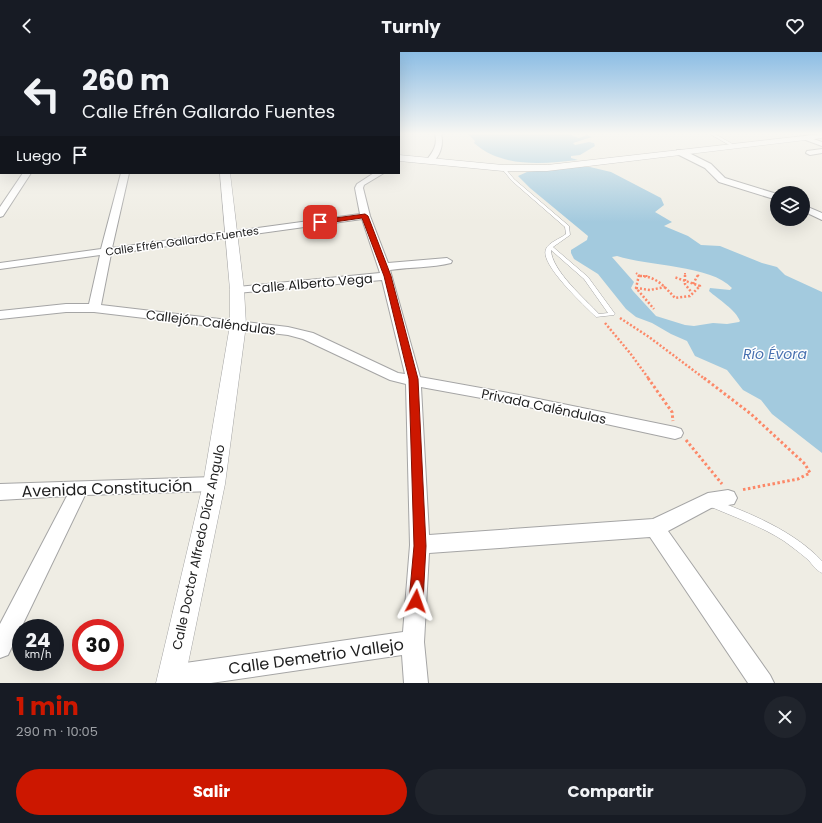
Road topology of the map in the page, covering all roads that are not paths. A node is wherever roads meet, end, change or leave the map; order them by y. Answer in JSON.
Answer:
{"nodes":[{"id":1,"x":456,"y":163,"type":"edge"},
{"id":2,"x":585,"y":163,"type":"edge"},
{"id":3,"x":703,"y":163,"type":"edge"},
{"id":4,"x":503,"y":168,"type":"junction"},
{"id":5,"x":26,"y":174,"type":"edge"},
{"id":6,"x":125,"y":174,"type":"edge"},
{"id":7,"x":225,"y":174,"type":"edge"},
{"id":8,"x":378,"y":174,"type":"edge"},
{"id":9,"x":770,"y":195,"type":"edge"},
{"id":10,"x":810,"y":211,"type":"edge"},
{"id":11,"x":0,"y":214,"type":"edge"},
{"id":12,"x":365,"y":216,"type":"junction"},
{"id":13,"x":822,"y":216,"type":"edge"},
{"id":14,"x":232,"y":234,"type":"junction"},
{"id":15,"x":550,"y":247,"type":"junction"},
{"id":16,"x":106,"y":251,"type":"junction"},
{"id":17,"x":447,"y":261,"type":"dead end"},
{"id":18,"x":0,"y":266,"type":"edge"},
{"id":19,"x":386,"y":271,"type":"junction"},
{"id":20,"x":237,"y":290,"type":"junction"},
{"id":21,"x":94,"y":308,"type":"junction"},
{"id":22,"x":0,"y":315,"type":"edge"},
{"id":23,"x":238,"y":325,"type":"junction"},
{"id":24,"x":413,"y":379,"type":"junction"},
{"id":25,"x":675,"y":429,"type":"road end"},
{"id":26,"x":214,"y":484,"type":"junction"},
{"id":27,"x":80,"y":488,"type":"junction"},
{"id":28,"x":0,"y":492,"type":"edge"},
{"id":29,"x":728,"y":495,"type":"road end"},
{"id":30,"x":708,"y":501,"type":"junction"},
{"id":31,"x":655,"y":528,"type":"junction"},
{"id":32,"x":420,"y":546,"type":"junction"},
{"id":33,"x":822,"y":568,"type":"edge"},
{"id":34,"x":413,"y":642,"type":"junction"},
{"id":35,"x":0,"y":647,"type":"edge"},
{"id":36,"x":171,"y":680,"type":"edge"},
{"id":37,"x":416,"y":683,"type":"edge"},
{"id":38,"x":762,"y":683,"type":"edge"}],
"edges":[{"from":1,"to":4,"type":"street"},
{"from":2,"to":4,"type":"street"},
{"from":3,"to":9,"type":"street"},
{"from":4,"to":15,"type":"lane"},
{"from":5,"to":11,"type":"street"},
{"from":6,"to":16,"type":"street"},
{"from":7,"to":14,"type":"street","name":"Calle Doctor Alfredo Díaz Angulo"},
{"from":8,"to":12,"type":"street"},
{"from":10,"to":13,"type":"street"},
{"from":12,"to":14,"type":"street","name":"Calle Efrén Gallardo Fuentes"},
{"from":12,"to":19,"type":"street"},
{"from":14,"to":16,"type":"street","name":"Calle Efrén Gallardo Fuentes"},
{"from":14,"to":20,"type":"street","name":"Calle Doctor Alfredo Díaz Angulo"},
{"from":15,"to":15,"type":"lane"},
{"from":16,"to":18,"type":"street","name":"Calle Efrén Gallardo Fuentes"},
{"from":16,"to":21,"type":"street"},
{"from":17,"to":19,"type":"street","name":"Calle Alberto Vega"},
{"from":19,"to":20,"type":"street","name":"Calle Alberto Vega"},
{"from":19,"to":24,"type":"street"},
{"from":20,"to":23,"type":"street","name":"Calle Doctor Alfredo Díaz Angulo"},
{"from":21,"to":22,"type":"street","name":"Callejón Caléndulas"},
{"from":21,"to":23,"type":"street","name":"Callejón Caléndulas"},
{"from":23,"to":24,"type":"street","name":"Callejón Caléndulas"},
{"from":23,"to":26,"type":"street","name":"Calle Doctor Alfredo Díaz Angulo"},
{"from":24,"to":25,"type":"street","name":"Privada Caléndulas"},
{"from":24,"to":32,"type":"street"},
{"from":26,"to":27,"type":"street","name":"Avenida Constitución"},
{"from":26,"to":36,"type":"street","name":"Calle Doctor Alfredo Díaz Angulo"},
{"from":27,"to":28,"type":"street","name":"Avenida Constitución"},
{"from":27,"to":35,"type":"street"},
{"from":29,"to":30,"type":"street"},
{"from":30,"to":31,"type":"street"},
{"from":30,"to":33,"type":"lane"},
{"from":31,"to":32,"type":"street"},
{"from":31,"to":38,"type":"street"},
{"from":32,"to":34,"type":"street"},
{"from":34,"to":36,"type":"street","name":"Calle Demetrio Vallejo"},
{"from":34,"to":37,"type":"street"}]}
